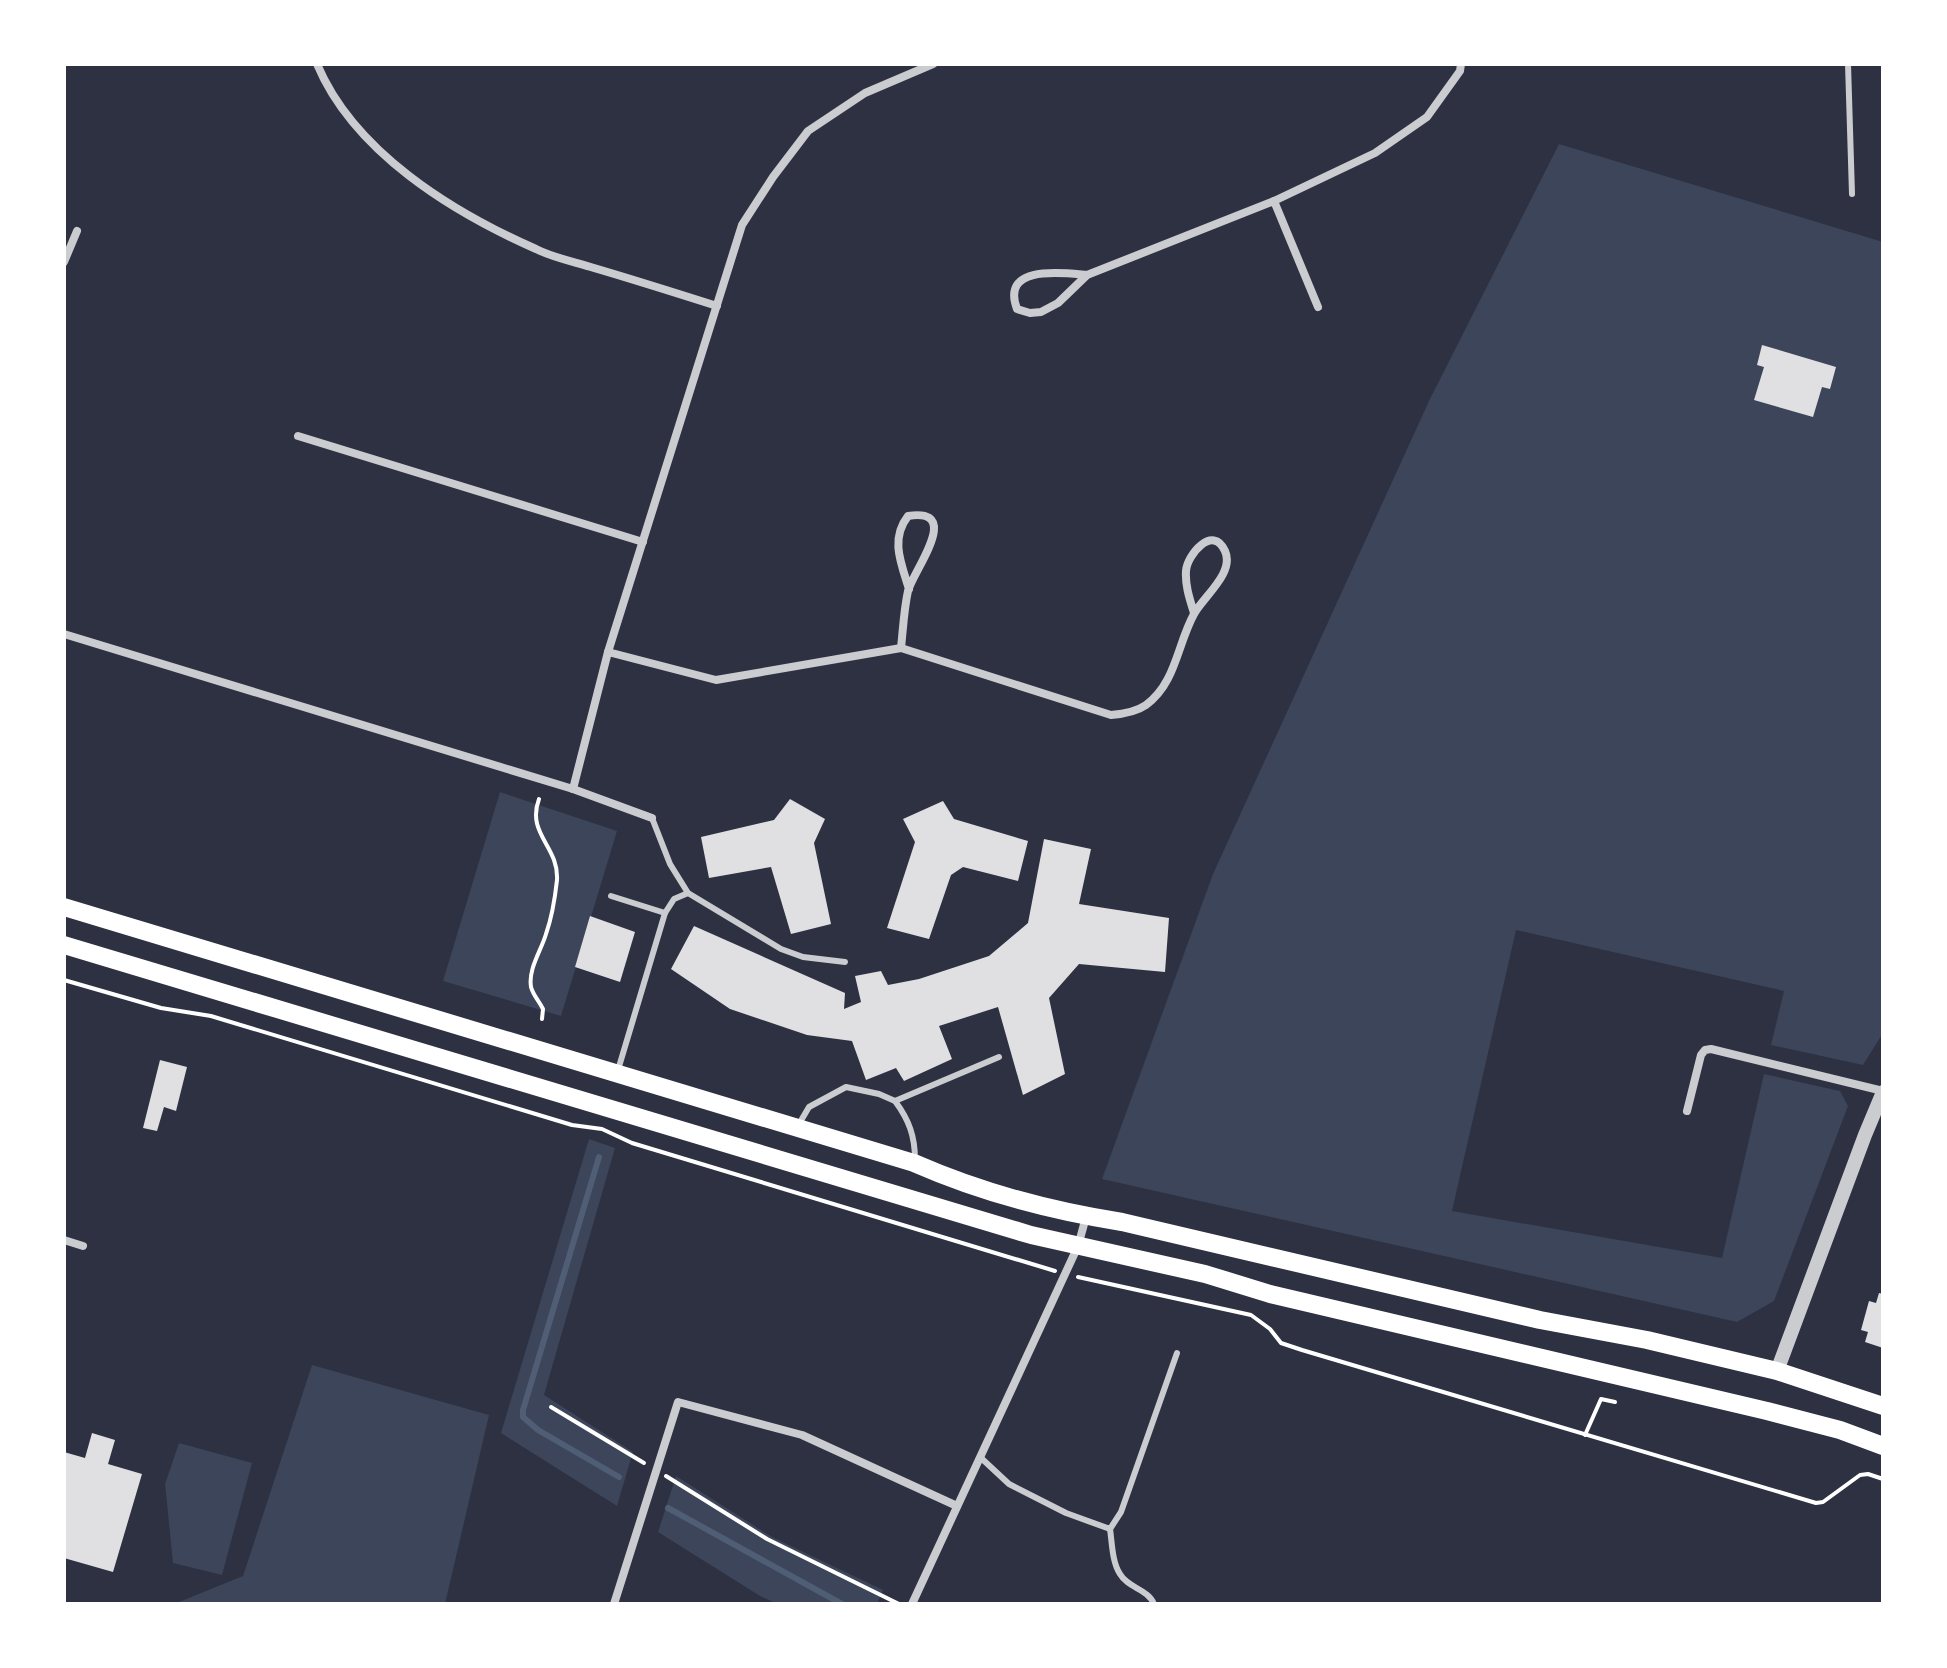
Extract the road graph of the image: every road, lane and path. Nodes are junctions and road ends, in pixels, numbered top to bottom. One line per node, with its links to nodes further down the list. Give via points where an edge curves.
1 (317, 64): 10 (street, via 360,131 407,177 537,250)
2 (933, 64): 10 (street, via 865,93 808,131 742,225)
3 (1461, 64): 6 (street, via 1427,117 1375,153)
4 (1848, 64): 5 (lane)
5 (1852, 194)
6 (1274, 201): 9 (street); 11 (street)
7 (77, 231): 8 (street)
8 (64, 262)
9 (1087, 275): 9 (street, via 1041,312 1017,309 1016,288 1025,277)
10 (717, 306): 13 (street)
11 (1318, 307)
12 (298, 436): 13 (street)
13 (643, 542): 18 (street)
14 (909, 589): 14 (street, via 899,527 917,514 935,525 934,537); 17 (street)
15 (1194, 613): 15 (street, via 1186,568 1197,547 1215,541 1223,547 1226,565); 17 (street, via 1168,680 1145,705 1111,715)
16 (64, 634): 19 (street)
17 (901, 648): 18 (street, via 716,680)
18 (608, 652): 19 (street)
19 (573, 789): 21 (street)
20 (539, 799): 29 (path, via 534,820 557,876 531,983)
21 (652, 818): 22 (lane)
22 (688, 893): 25 (lane, via 674,899); 27 (lane, via 781,949)
23 (611, 896): 25 (lane)
24 (64, 907): 31 (main road)
25 (665, 913): 31 (lane)
26 (64, 945): 40 (main road)
27 (845, 962)
28 (64, 980): 41 (path, via 161,1008 211,1016 558,1121 602,1129 632,1143)
29 (542, 1019)
30 (999, 1057): 33 (lane)
31 (617, 1074): 35 (main road)
32 (1883, 1092): 34 (street, via 1711,1049 1701,1055); 43 (street)
33 (895, 1101): 35 (lane, via 846,1087 809,1107); 36 (lane, via 915,1140)
34 (1687, 1111)
35 (796, 1128): 36 (main road)
36 (914, 1163): 37 (main road, via 948,1178)
37 (1086, 1217): 40 (street); 43 (main road)
38 (64, 1240): 39 (street)
39 (83, 1246)
40 (1078, 1246): 41 (street); 48 (main road, via 1767,1411)
41 (1065, 1275): 47 (path, via 1251,1315 1281,1343); 49 (street)
42 (1177, 1353): 54 (lane, via 1121,1512)
43 (1777, 1371): 45 (main road)
44 (1615, 1402): 47 (path, via 1601,1399)
45 (1883, 1406)
46 (551, 1407): 50 (path)
47 (1585, 1435): 52 (path, via 1816,1503 1860,1475)
48 (1883, 1446)
49 (980, 1457): 53 (street); 54 (lane, via 1009,1484)
50 (644, 1463)
51 (664, 1475): 56 (path, via 767,1539)
52 (1883, 1479)
53 (957, 1506): 55 (street, via 802,1435 678,1402); 57 (street)
54 (1110, 1529): 58 (lane, via 1120,1574 1151,1596)
55 (614, 1604)
56 (899, 1604)
57 (912, 1604)
58 (1154, 1604)

